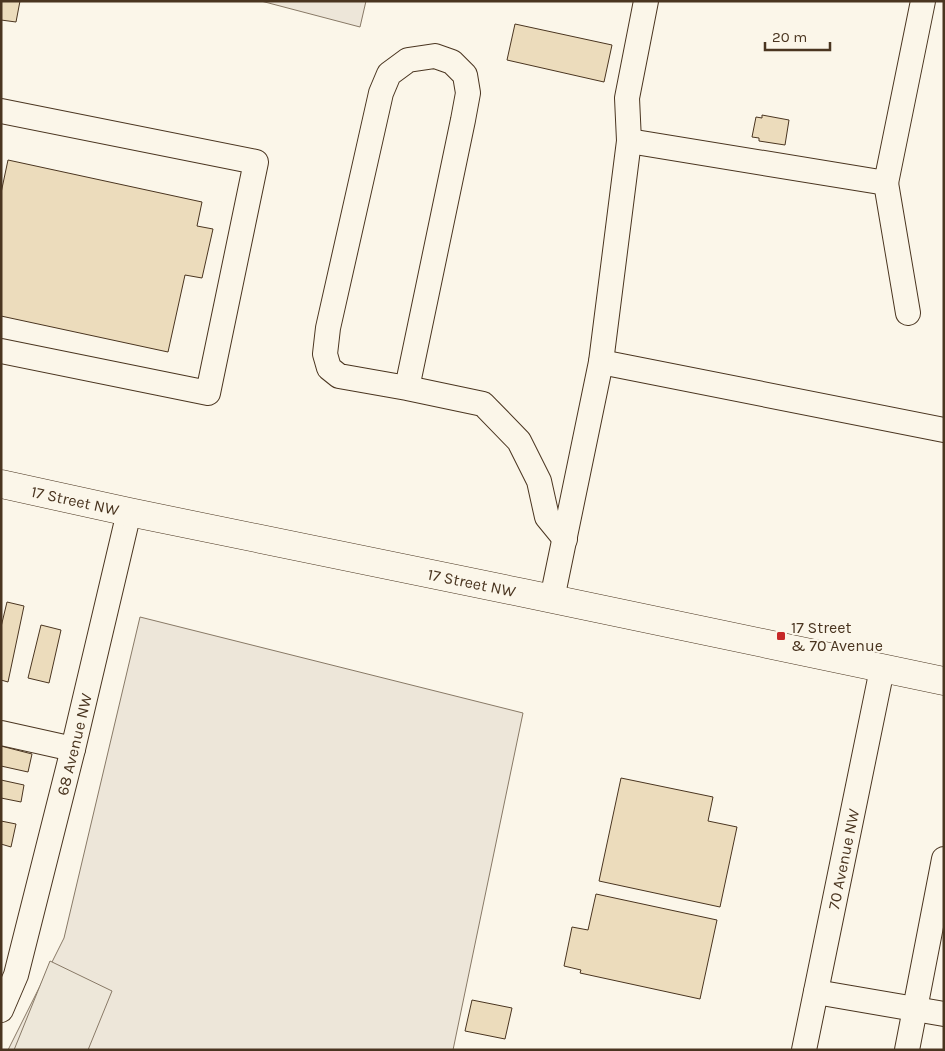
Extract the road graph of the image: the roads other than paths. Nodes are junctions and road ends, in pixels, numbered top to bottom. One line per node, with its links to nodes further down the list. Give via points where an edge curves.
1 (646, 1): 4 (street, via 627,98)
2 (923, 1): 5 (street)
3 (1, 111): 7 (street, via 256,162 208,393)
4 (629, 141): 5 (street); 8 (street)
5 (886, 183): 6 (street)
6 (908, 313)
7 (1, 351)
8 (601, 362): 10 (street); 13 (street)
9 (407, 388): 9 (street, via 339,376 330,368 325,354 380,93 389,74 408,60 435,56 452,62 464,75 468,93); 13 (street, via 484,404 519,441 539,481 547,517)
10 (944, 430)
11 (1, 484): 12 (main road, 17 Street NW)
12 (129, 512): 14 (main road, 17 Street NW); 18 (street, 68 Avenue NW)
13 (565, 539): 14 (street)
14 (552, 599): 15 (main road, 17 Street NW)
15 (882, 669): 16 (main road, 17 Street NW); 20 (street, 70 Avenue NW)
16 (944, 681)
17 (1, 733): 18 (street)
18 (73, 749): 22 (street, 68 Avenue NW, via 16,975)
19 (944, 859): 21 (street)
20 (816, 992): 21 (street); 24 (street, 70 Avenue NW)
21 (914, 1009): 23 (street); 25 (street)
22 (1, 1010)
23 (944, 1014)
24 (804, 1050)
25 (906, 1050)

